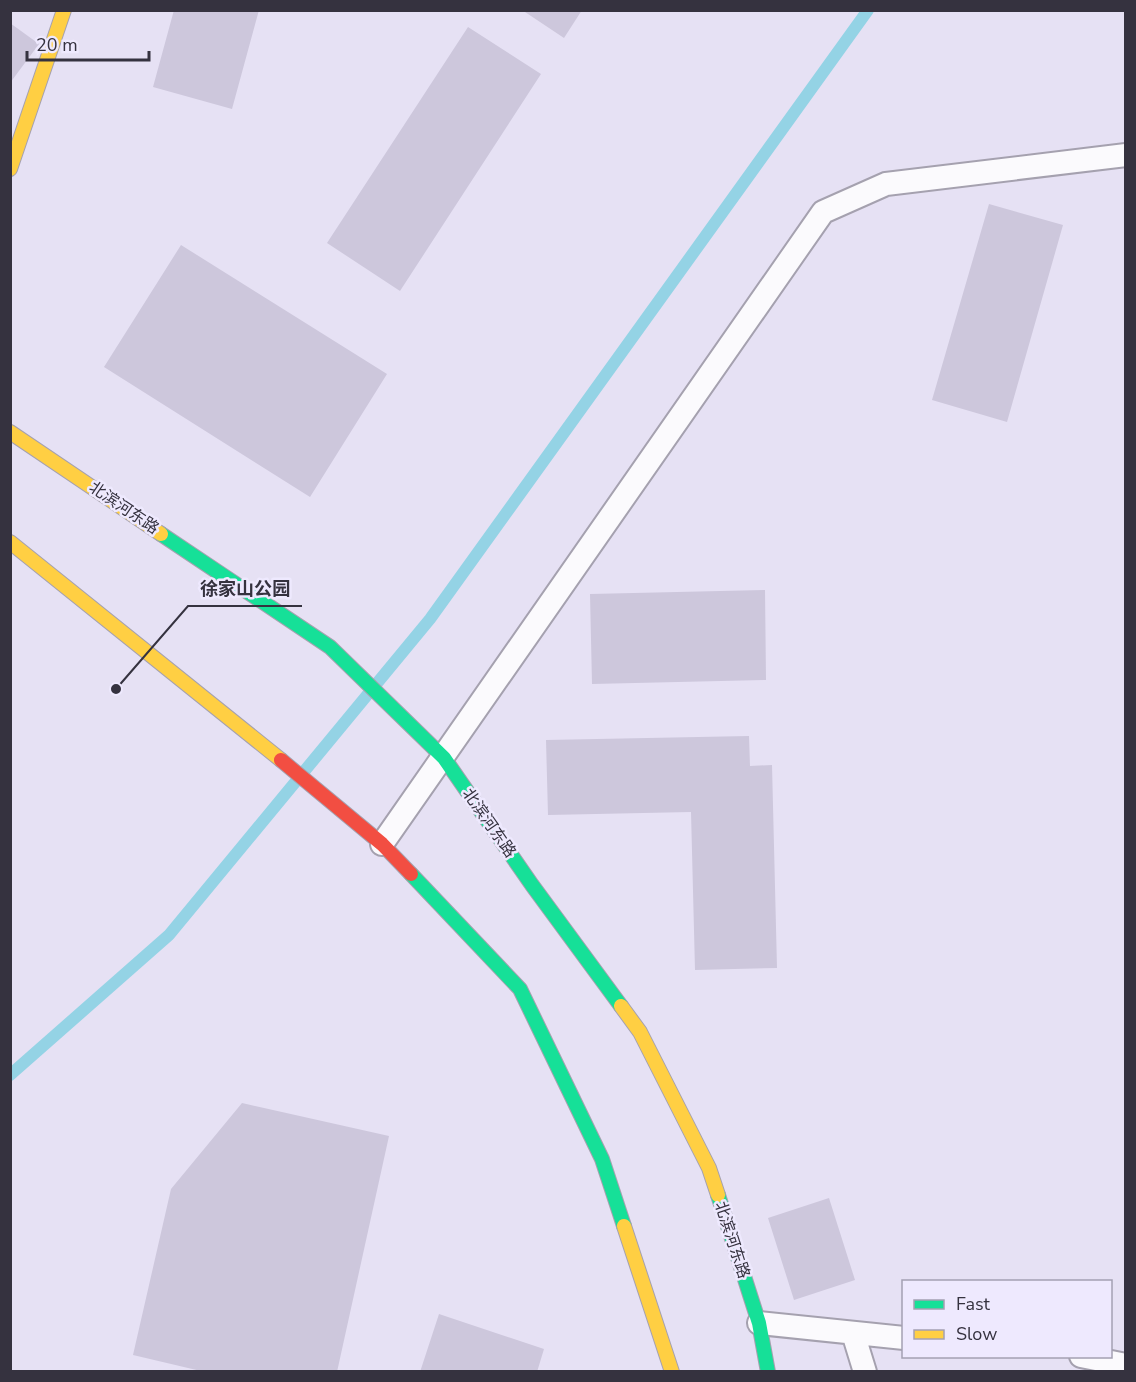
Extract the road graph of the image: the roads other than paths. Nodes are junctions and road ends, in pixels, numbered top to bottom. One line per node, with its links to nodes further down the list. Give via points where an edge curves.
1 (64, 10): 3 (main road)
2 (1125, 155): 6 (lane, via 886,184 824,212)
3 (10, 169)
4 (10, 432): 6 (main road, 北滨河东路, via 330,647)
5 (10, 542): 7 (main road, via 252,734)
6 (444, 758): 7 (lane); 8 (main road, 北滨河东路, via 531,885 640,1032 709,1168)
7 (382, 844): 13 (main road, via 520,988 602,1159)
8 (759, 1323): 9 (lane); 14 (main road, 北滨河东路)
9 (853, 1333): 10 (lane); 15 (lane)
10 (902, 1338)
11 (1091, 1358): 12 (lane)
12 (1125, 1365)
13 (672, 1371)
14 (768, 1371)
15 (865, 1371)

